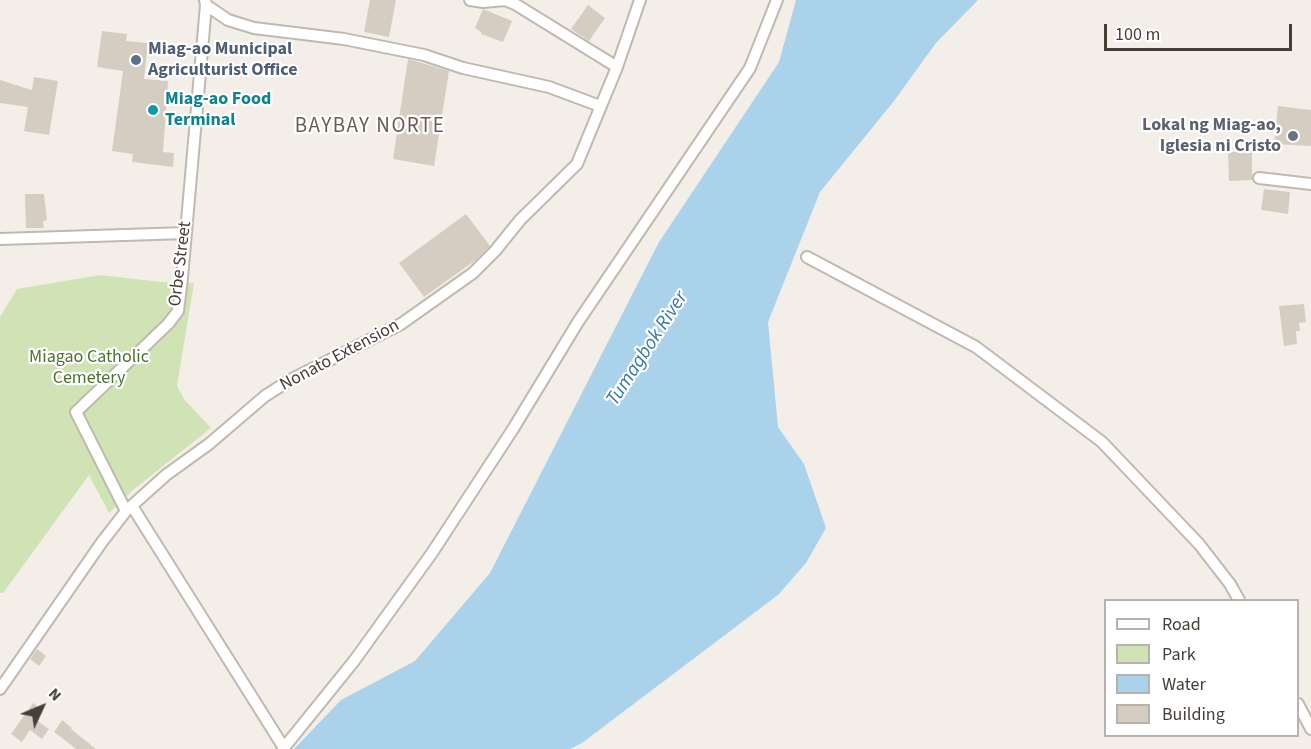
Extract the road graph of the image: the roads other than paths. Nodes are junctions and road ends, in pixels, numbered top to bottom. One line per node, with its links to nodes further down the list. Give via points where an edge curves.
1 (470, 0): 5 (street, via 505,0 515,4)
2 (640, 0): 5 (street, Nonato Extension)
3 (777, 0): 17 (street, via 750,68 578,322 432,553 354,661)
4 (206, 2): 6 (street, via 228,20 254,28 344,39 424,55 549,87); 9 (street, Orbe Street)
5 (617, 67): 6 (street, Nonato Extension)
6 (600, 106): 12 (street, Nonato Extension, via 577,164 473,273 401,324 307,370 266,396 166,474)
7 (1259, 177): 8 (street)
8 (1311, 184)
9 (186, 233): 10 (street); 12 (street, Orbe Street, via 178,311 76,412)
10 (0, 239)
11 (807, 257): 13 (street, via 976,347 1102,442 1199,544)
12 (129, 509): 14 (street, Nonato Extension); 17 (street)
13 (1238, 599)
14 (0, 689)
15 (1299, 706): 16 (street)
16 (1310, 725)
17 (284, 748)

